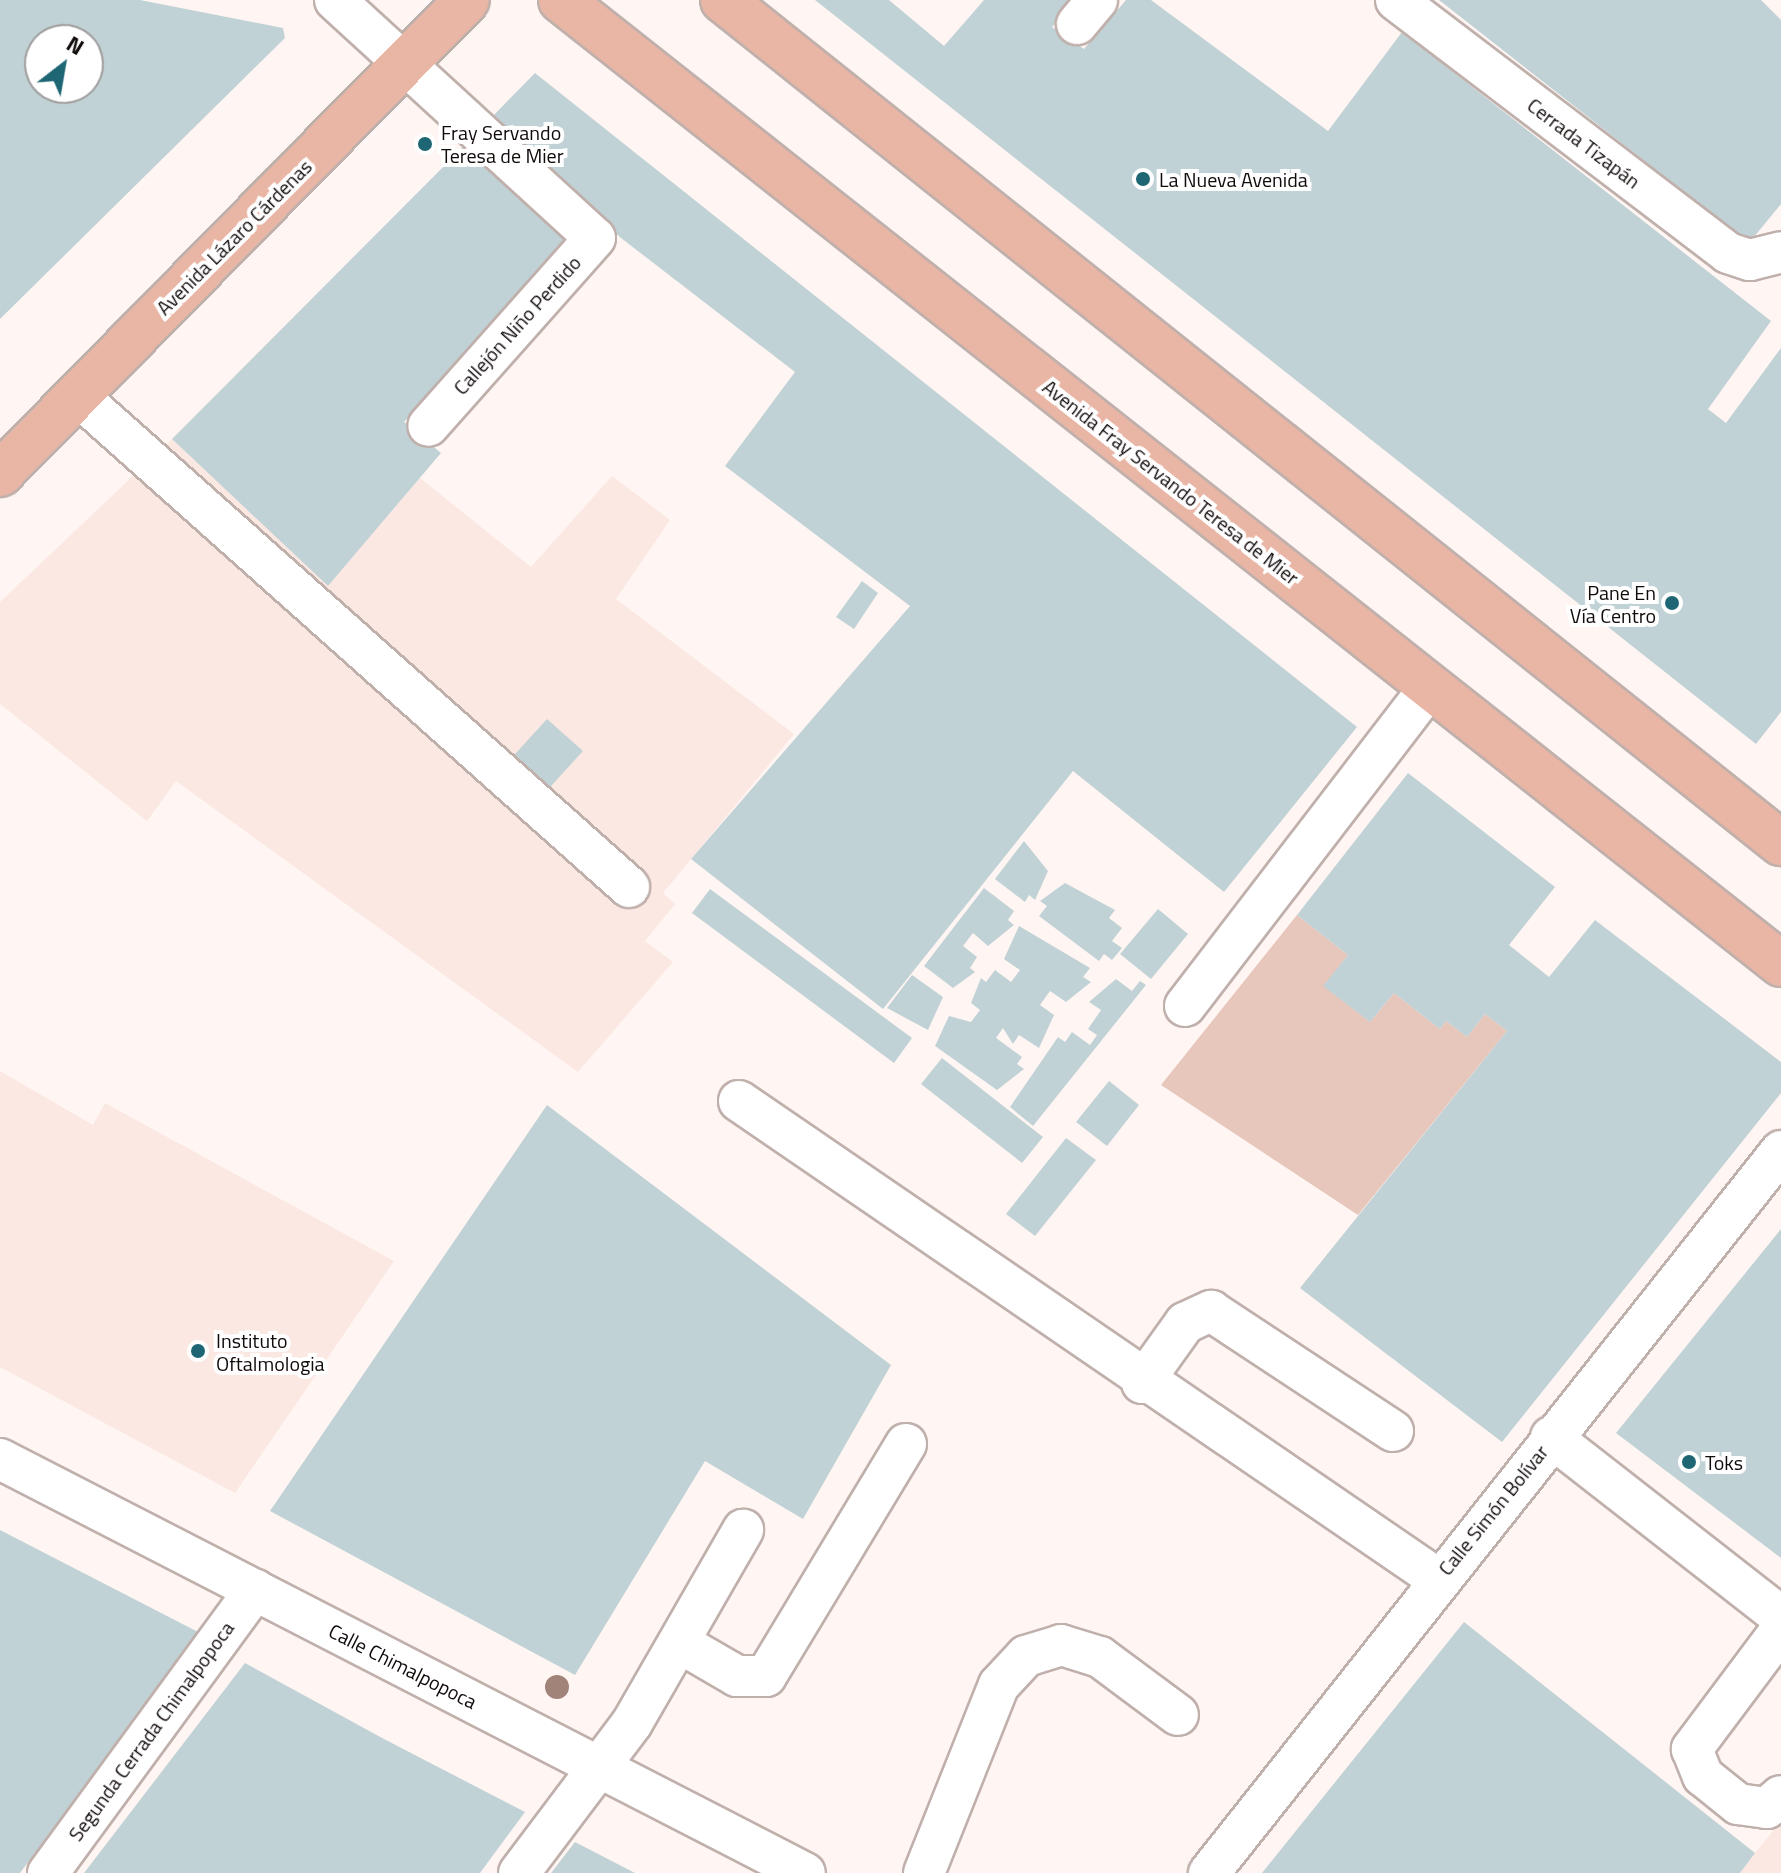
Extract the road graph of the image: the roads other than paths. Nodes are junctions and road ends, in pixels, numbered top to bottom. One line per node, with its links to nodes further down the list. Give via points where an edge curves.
1 (335, 0): 6 (street)
2 (467, 0): 6 (main road, Avenida Lázaro Cárdenas)
3 (561, 0): 11 (main road, Avenida Fray Servando Teresa de Mier)
4 (723, 0): 12 (main road)
5 (1396, 0): 7 (street, Cerrada Tizapán, via 1728,253 1750,260)
6 (406, 63): 8 (main road, Avenida Lázaro Cárdenas); 9 (street, Callejón Niño Perdido, via 595,238)
7 (1781, 252)
8 (78, 396): 10 (main road, Avenida Lázaro Cárdenas); 13 (street)
9 (428, 426)
10 (0, 474)
11 (1430, 687): 14 (main road, Avenida Fray Servando Teresa de Mier); 15 (street)
12 (1781, 843)
13 (629, 887)
14 (1781, 964)
15 (1185, 1006)
16 (739, 1101): 18 (street)
17 (1781, 1151): 20 (street, Calle Simón Bolívar)
18 (1142, 1383): 19 (street, via 1185,1323 1211,1311); 24 (street)
19 (1393, 1431)
20 (1551, 1437): 24 (street, Calle Simón Bolívar); 26 (street)
21 (906, 1444): 28 (street, via 766,1676 737,1676)
22 (0, 1459): 25 (street, Calle Chimalpopoca)
23 (743, 1530): 28 (street)
24 (1438, 1579): 36 (street, Calle Simón Bolívar)
25 (255, 1590): 30 (street, Calle Chimalpopoca); 32 (street, Segunda Cerrada Chimalpopoca)
26 (1781, 1617)
27 (1781, 1630): 31 (street, via 1692,1749 1703,1776 1738,1804 1767,1808)
28 (680, 1643): 30 (street)
29 (1178, 1715): 35 (street, via 1100,1657 1061,1645 1026,1656 999,1685)
30 (597, 1766): 33 (street); 34 (street, Calle Chimalpopoca)
31 (1781, 1796)
32 (48, 1873)
33 (519, 1873)
34 (805, 1873)
35 (924, 1873)
36 (1209, 1873)

